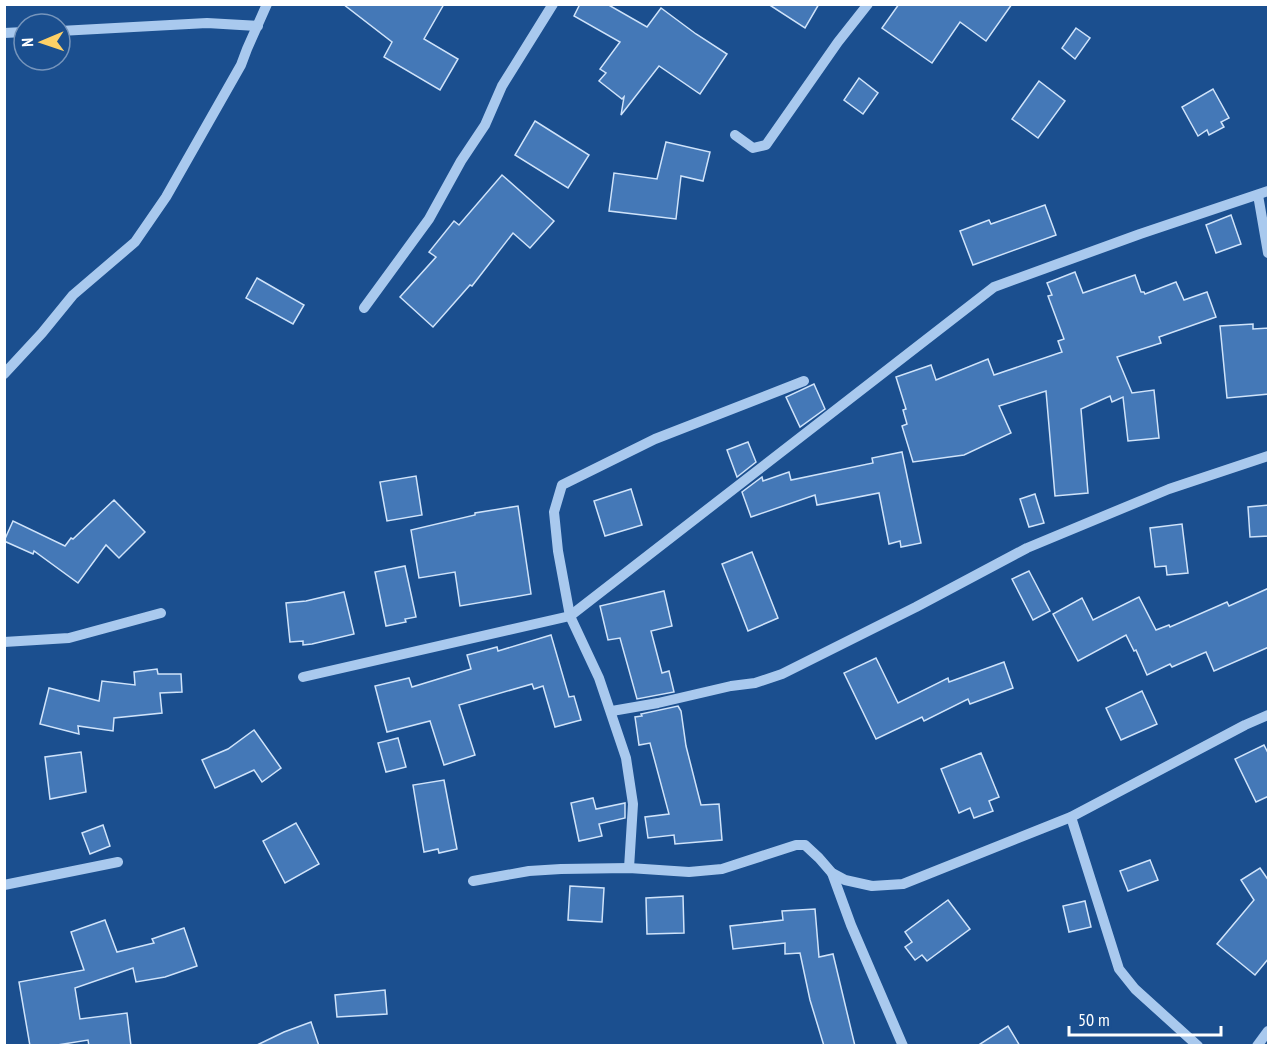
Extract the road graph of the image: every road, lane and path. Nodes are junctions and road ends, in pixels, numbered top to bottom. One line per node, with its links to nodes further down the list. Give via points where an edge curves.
1 (267, 4): 4 (street)
2 (553, 4): 9 (street, via 502,86 485,125 429,219)
3 (868, 4): 6 (street, via 766,145 753,148)
4 (258, 26): 5 (street, via 207,23); 10 (street, via 242,65 166,197 135,242 73,294)
5 (72, 30)
6 (735, 135)
7 (1263, 193): 8 (street); 14 (street, via 994,286)
8 (1269, 253)
9 (364, 308)
10 (4, 374)
11 (804, 381): 14 (street, via 655,439 562,485 554,512)
12 (1269, 456): 17 (street, via 1169,489 1027,548 782,674 755,683)
13 (161, 613): 15 (street, via 69,638)
14 (570, 616): 16 (street); 17 (street)
15 (4, 642)
16 (303, 677)
17 (612, 711): 21 (street, via 626,758 633,804)
18 (1269, 715): 19 (street)
19 (1071, 817): 22 (street, via 903,884 872,886); 27 (street, via 1119,969 1135,989)
20 (118, 862): 24 (street)
21 (629, 868): 22 (street, via 689,872 722,869 805,845); 23 (street, via 529,871)
22 (832, 873): 26 (street)
23 (473, 881)
24 (4, 885)
25 (1269, 1031): 28 (street)
26 (903, 1046)
27 (1198, 1046)
28 (1257, 1046)

